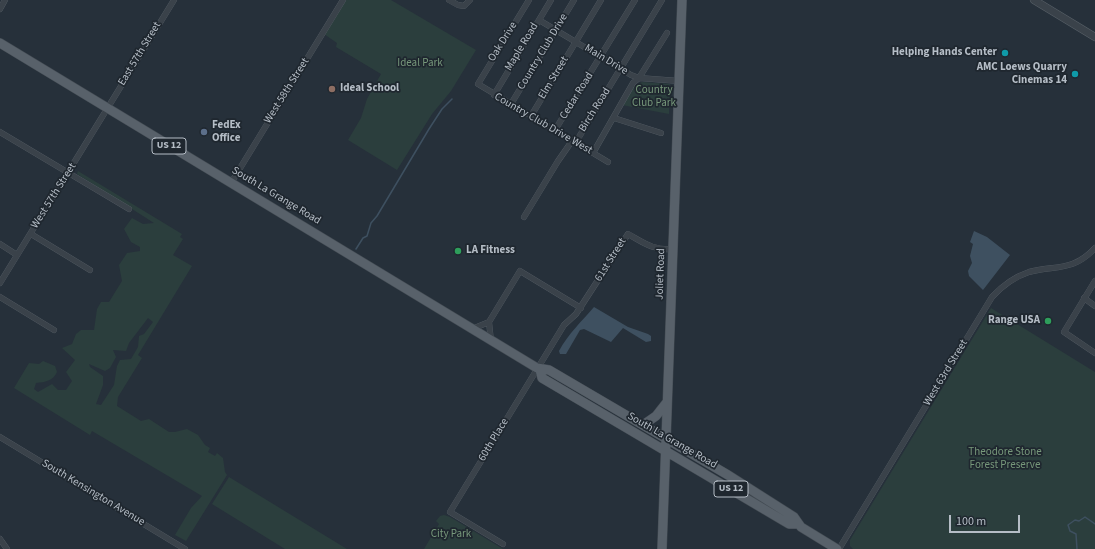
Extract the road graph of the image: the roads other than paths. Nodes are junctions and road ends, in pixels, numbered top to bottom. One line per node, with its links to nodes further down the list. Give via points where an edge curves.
1 (5, 0): 14 (street)
2 (174, 0): 28 (street, East 57th Street)
3 (343, 0): 38 (street, West 58th Street)
4 (450, 0): 5 (street, via 464,6)
5 (470, 0)
6 (529, 0): 25 (street, Oak Drive)
7 (551, 0): 15 (street, Maple Road)
8 (574, 0): 16 (street, Country Club Drive)
9 (601, 0): 19 (street, Elm Street)
10 (635, 0): 21 (street, Cedar Road)
11 (662, 0): 22 (street, Birch Road)
12 (682, 0): 24 (main road, Joliet Road)
13 (1034, 0): 18 (street)
14 (0, 9)
15 (539, 20): 16 (street, Main Drive); 26 (street, Maple Road)
16 (556, 29): 19 (street, Main Drive); 27 (street, Country Club Drive)
17 (667, 32): 23 (street)
18 (1095, 37)
19 (576, 42): 21 (street, Main Drive); 29 (street, Elm Street)
20 (0, 43): 28 (main road, South La Grange Road / US 12)
21 (601, 57): 22 (street, Main Drive); 31 (street, Cedar Road)
22 (620, 69): 23 (street, Main Drive); 34 (street, Birch Road, via 578,137)
23 (640, 78): 24 (street, Main Drive); 30 (street, via 633,83)
24 (679, 81): 44 (main road, Joliet Road)
25 (478, 84): 26 (street, Country Club Drive West)
26 (494, 95): 27 (street, Country Club Drive West)
27 (511, 104): 29 (street, Country Club Drive West)
28 (107, 109): 37 (street, West 57th Street); 38 (main road, South La Grange Road / US 12)
29 (531, 116): 31 (street, Country Club Drive West)
30 (614, 118): 33 (street); 35 (street)
31 (556, 130): 34 (street, Country Club Drive West)
32 (0, 132): 37 (street)
33 (662, 133)
34 (572, 141): 35 (street, Country Club Drive West); 40 (street, Birch Road)
35 (593, 153): 36 (street, Country Club Drive West)
36 (608, 162)
37 (68, 173): 39 (street); 41 (street, West 57th Street)
38 (231, 183): 55 (main road, South La Grange Road / US 12)
39 (128, 209)
40 (524, 217)
41 (31, 234): 45 (street, West 57th Street); 46 (street)
42 (0, 244): 45 (street)
43 (1095, 248): 72 (street, West 63rd Street, via 1072,264 1019,276 992,297)
44 (674, 249): 53 (street, 61st Street, via 652,248 628,234); 60 (main road, Joliet Road)
45 (17, 255): 48 (street, West 57th Street)
46 (90, 270)
47 (1095, 281): 49 (street)
48 (0, 283)
49 (1093, 290): 51 (street)
50 (0, 297): 56 (street)
51 (1084, 298): 52 (street); 58 (street, via 1064,332)
52 (1095, 306)
53 (581, 308): 54 (street, via 520,271); 59 (street, 61st Street, via 564,325)
54 (489, 322): 55 (street); 57 (street)
55 (472, 329): 57 (main road, South La Grange Road / US 12)
56 (54, 330)
57 (491, 341): 59 (main road, South La Grange Road / US 12)
58 (1095, 354)
59 (538, 369): 61 (main road, South La Grange Road / US 12, via 549,370); 64 (main road, South La Grange Road / US 12, via 542,378); 67 (street, 60th Place, via 450,512)
60 (667, 402): 61 (main road, via 656,416); 63 (main road, Joliet Road)
61 (643, 425): 63 (main road, South La Grange Road / US 12)
62 (0, 437): 68 (street, South Kensington Avenue)
63 (666, 440): 64 (main road, Joliet Road); 65 (main road, South La Grange Road / US 12, via 776,505 794,517)
64 (666, 451): 65 (main road, South La Grange Road / US 12, via 789,524); 71 (main road, Joliet Road)
65 (798, 524): 72 (main road, South La Grange Road / US 12)
66 (0, 539): 69 (street)
67 (503, 544)
68 (176, 547): 70 (street, South Kensington Avenue)
69 (7, 549)
70 (186, 549)
71 (662, 549)
72 (838, 549)

